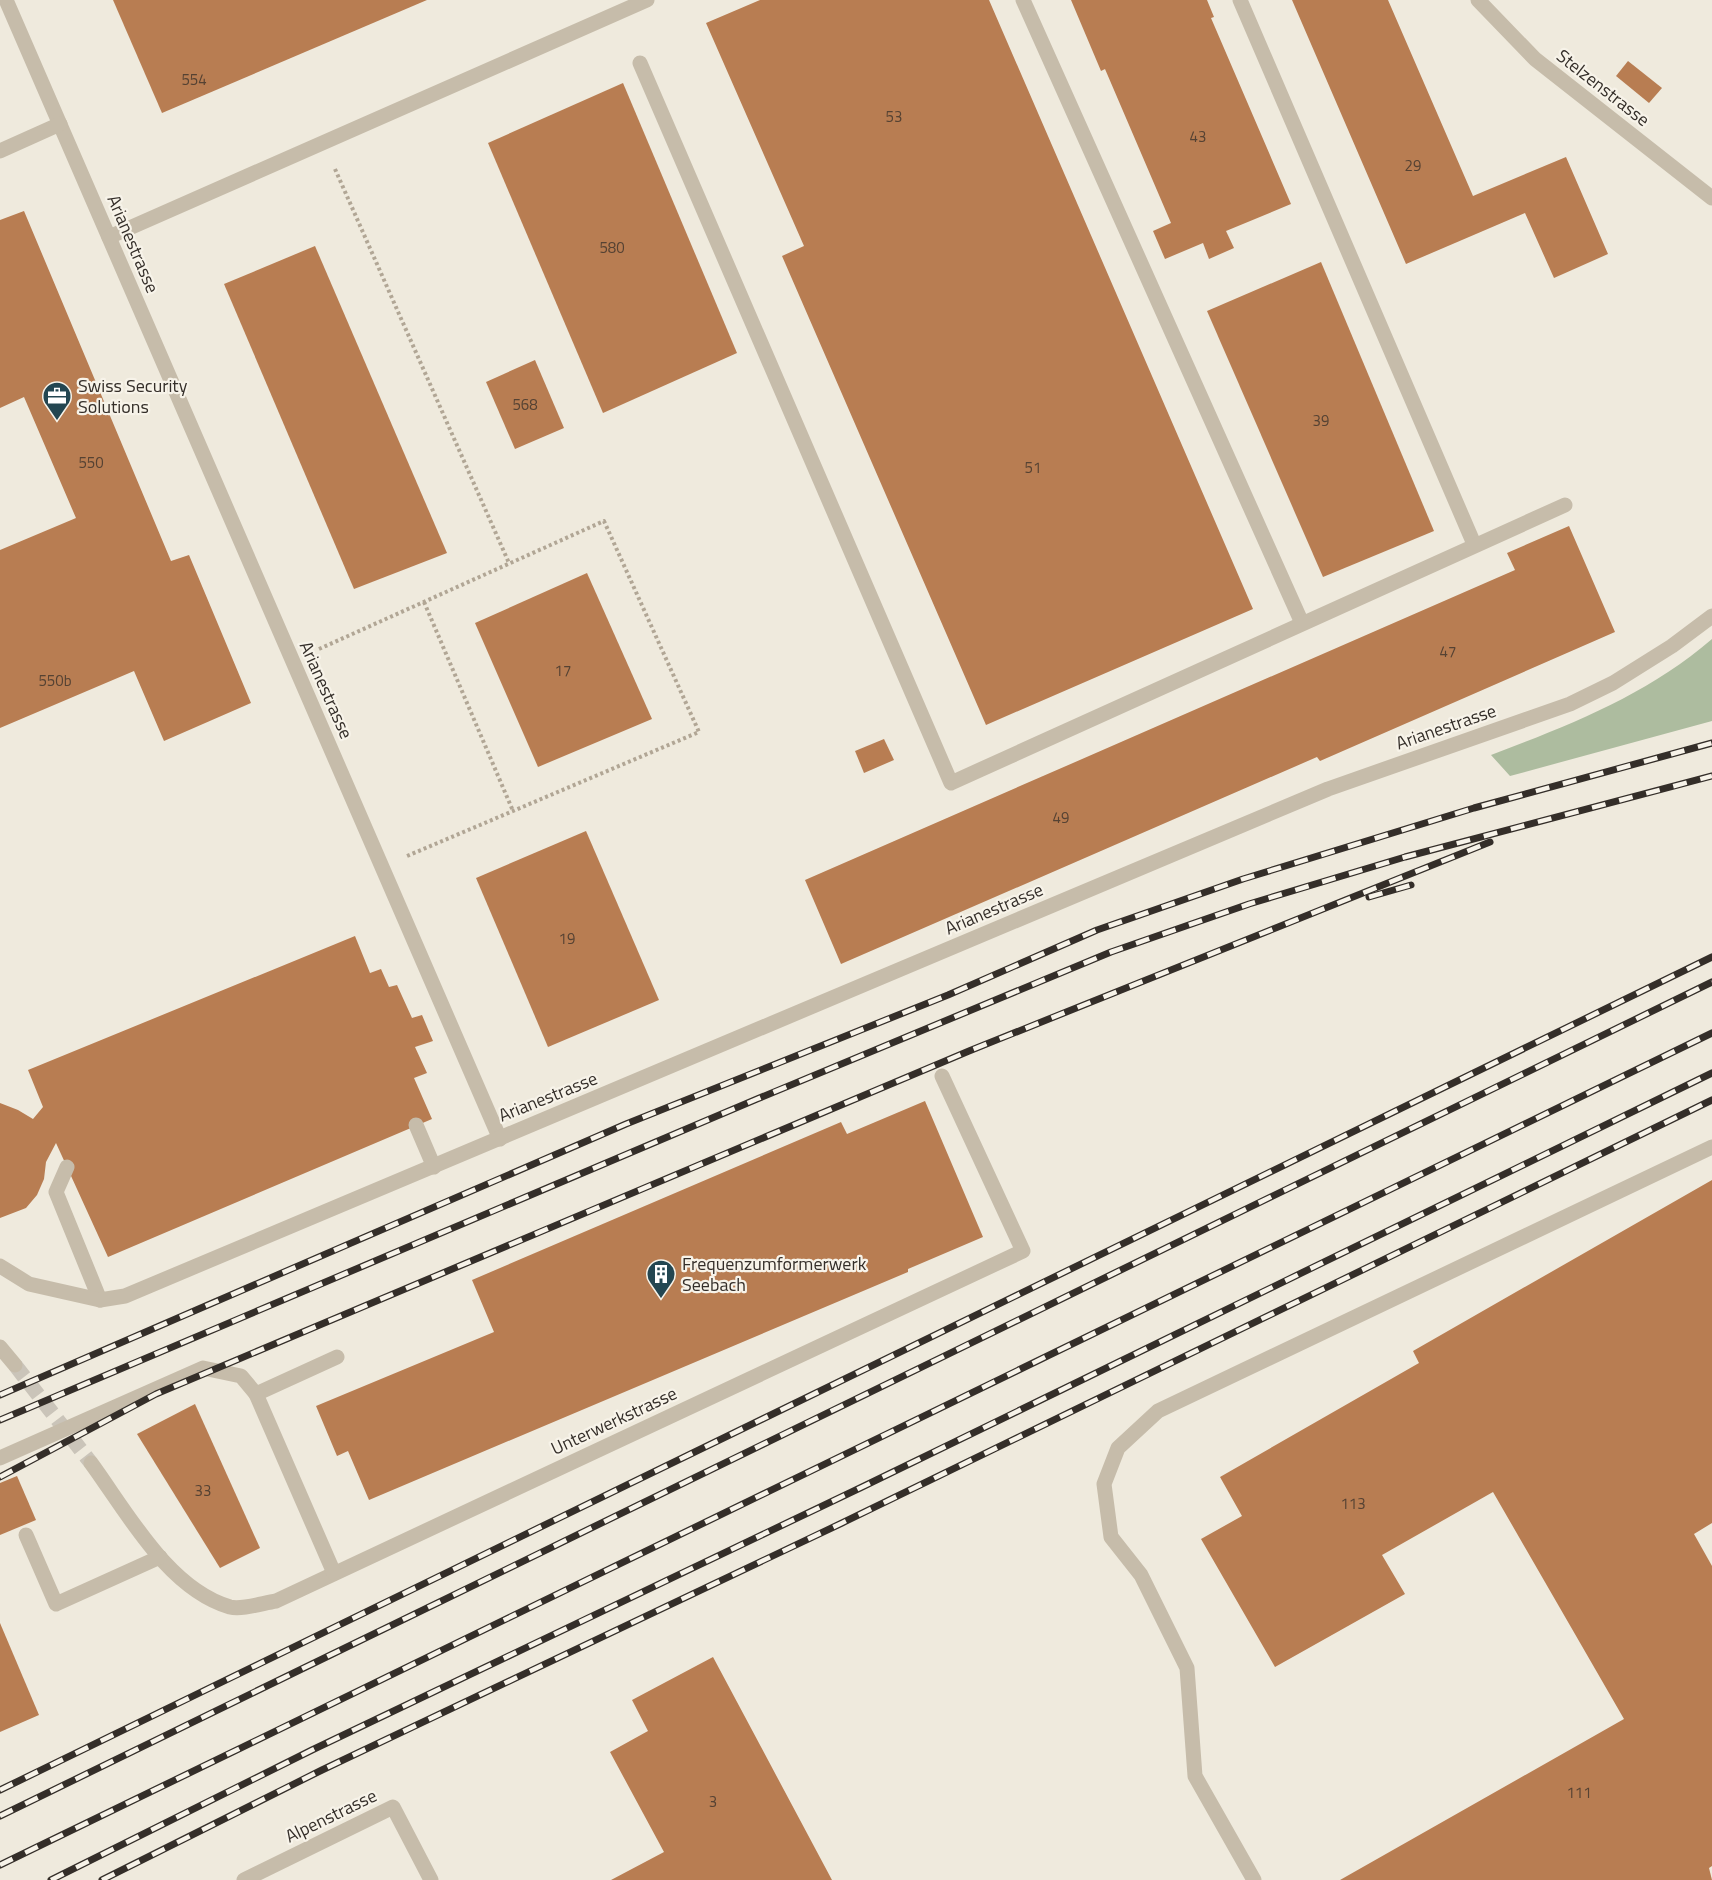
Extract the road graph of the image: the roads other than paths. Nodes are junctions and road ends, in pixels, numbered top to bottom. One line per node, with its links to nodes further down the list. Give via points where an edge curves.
1 (6, 0): 7 (street, Arianestrasse)
2 (647, 0): 10 (street)
3 (1023, 0): 14 (street)
4 (1240, 0): 12 (street)
5 (1478, 0): 9 (street, Stelzenstrasse, via 1535,59)
6 (640, 63): 14 (street, via 951,783)
7 (60, 124): 8 (street); 10 (street, Arianestrasse)
8 (0, 151)
9 (1712, 198)
10 (109, 237): 17 (street, Arianestrasse)
11 (1565, 505): 12 (street)
12 (1474, 544): 14 (street)
13 (1712, 616): 17 (street, Arianestrasse, via 1613,683 1570,704 1328,789)
14 (1302, 623)
15 (942, 1076): 31 (street, Unterwerkstrasse, via 1023,1251)
16 (416, 1125): 20 (street)
17 (500, 1139): 20 (street)
18 (1712, 1147): 34 (street, via 1158,1411 1118,1448 1104,1484 1111,1538 1141,1575 1187,1668 1194,1776)
19 (67, 1167): 22 (street, via 56,1192)
20 (434, 1167): 22 (street, via 125,1296)
21 (0, 1266): 22 (street, via 29,1284)
22 (100, 1300)
23 (0, 1347): 25 (street)
24 (337, 1357): 26 (street)
25 (15, 1365)
26 (256, 1394): 27 (street, via 241,1376 203,1368); 31 (street)
27 (0, 1458)
28 (91, 1463): 30 (street, Unterwerkstrasse)
29 (26, 1535): 30 (street, via 56,1604)
30 (160, 1557): 31 (street, Unterwerkstrasse, via 191,1589 232,1608 276,1601)
31 (334, 1573)
32 (244, 1880): 33 (street, Alpenstrasse, via 393,1807)
33 (431, 1880)
34 (1254, 1880)

